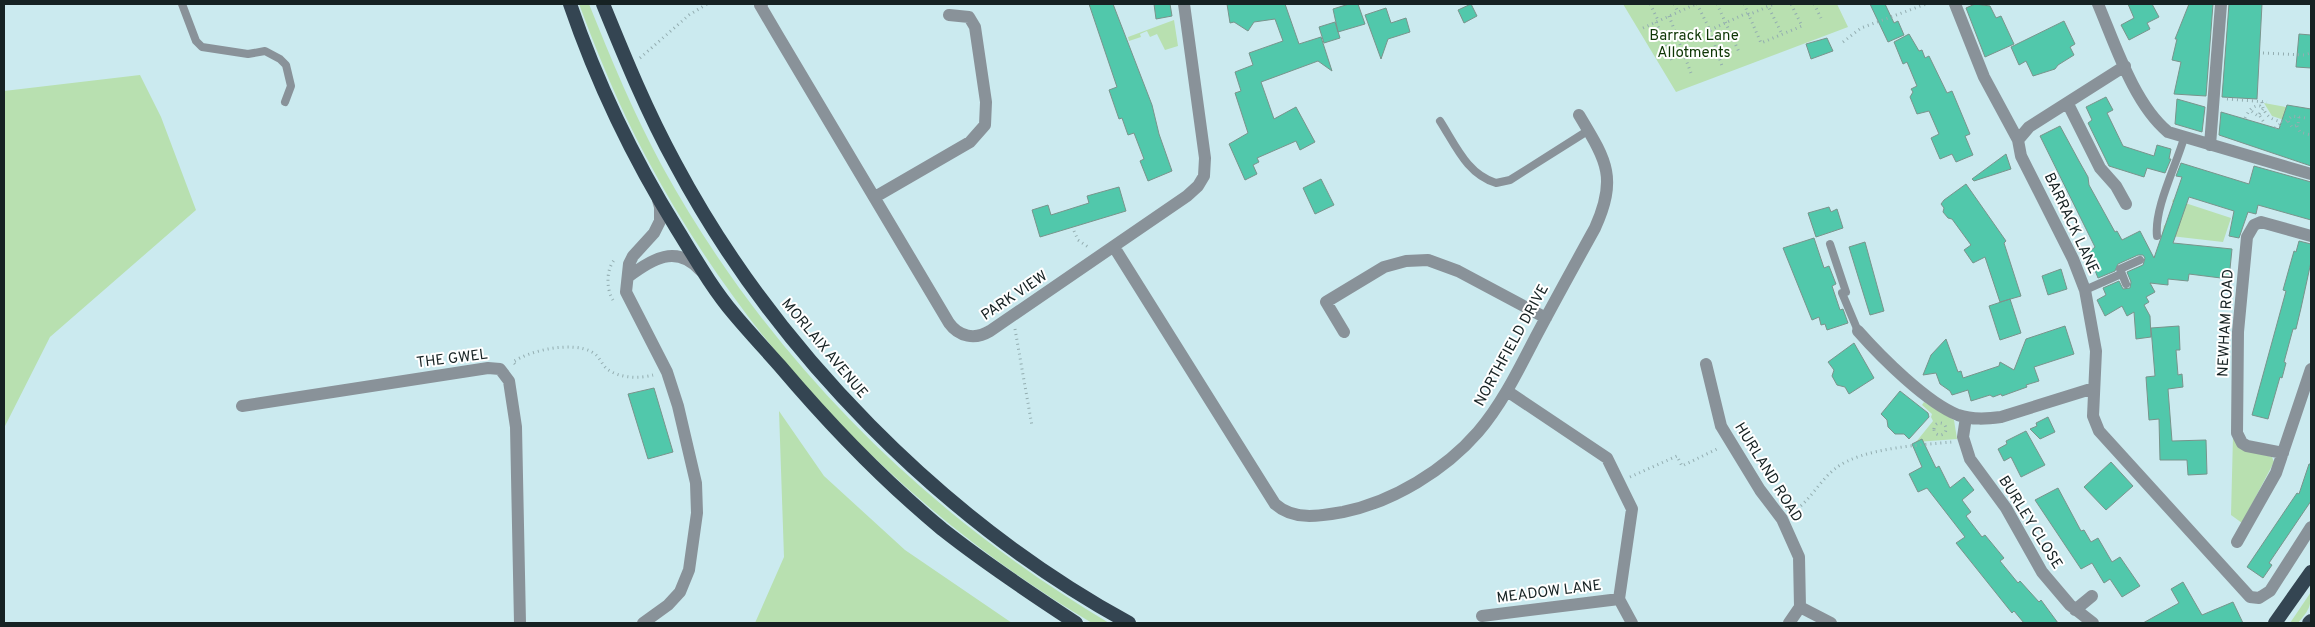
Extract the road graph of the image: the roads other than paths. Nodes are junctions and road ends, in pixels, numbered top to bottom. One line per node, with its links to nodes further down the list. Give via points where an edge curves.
1 (182, 4): 11 (lane, via 196,41 202,48 248,54 265,51 280,59 286,65 291,86)
2 (570, 4): 20 (highway, via 621,130)
3 (604, 4): 54 (highway, MORLAIX AVENUE, via 645,105 676,165 738,264 801,349 855,409 941,490 1013,548)
4 (760, 4): 21 (street, PARK VIEW)
5 (1184, 4): 26 (street, PARK VIEW, via 1205,158 1204,176 1187,196)
6 (1954, 4): 17 (street, BARRACK LANE, via 1984,77)
7 (2098, 4): 10 (street)
8 (2221, 4): 18 (street)
9 (949, 15): 21 (street, via 969,17 975,27 986,102 986,125 970,142)
10 (2125, 66): 12 (street); 16 (street, via 2138,93 2163,127)
11 (285, 102)
12 (2068, 104): 17 (street, via 2029,127); 22 (street, via 2100,168)
13 (1579, 114): 15 (street, NORTHFIELD DRIVE)
14 (1440, 121): 15 (lane, via 1469,167 1496,183 1510,180)
15 (1588, 130): 33 (street, NORTHFIELD DRIVE, via 1599,146 1607,170 1606,201 1595,228)
16 (2184, 138): 18 (street); 23 (lane, via 2159,210)
17 (2018, 140): 32 (street, BARRACK LANE, via 2021,156 2073,259)
18 (2210, 145): 19 (street)
19 (2311, 174)
20 (656, 196): 29 (highway); 30 (street, via 660,221 654,233 633,256)
21 (875, 197): 26 (street, PARK VIEW, via 957,332 967,336 979,337)
22 (2126, 204)
23 (2157, 236)
24 (2311, 236): 42 (street, NEWHAM ROAD, via 2261,222 2251,228 2246,237 2238,332 2238,433 2247,446)
25 (1830, 244): 34 (lane, via 1846,292 1842,293)
26 (1114, 247): 39 (street, NORTHFIELD DRIVE, via 1264,491 1287,513 1303,516 1349,511 1407,487 1462,448 1483,426)
27 (2140, 260): 28 (lane, via 2120,270)
28 (2121, 274): 31 (lane); 32 (lane)
29 (705, 275): 30 (street, via 692,261 669,256 650,262); 53 (highway, via 734,314 867,462 942,528)
30 (628, 276): 52 (street, via 626,292 665,370 678,406 696,483 697,513 688,570 680,592 668,606)
31 (2126, 284)
32 (2085, 290): 38 (street, BARRACK LANE, via 2095,337)
33 (1546, 318): 35 (street, via 1448,266 1418,260 1384,267 1326,302); 39 (street, NORTHFIELD DRIVE)
34 (1858, 331): 41 (street, via 1929,398 1943,408)
35 (1344, 332)
36 (1706, 364): 48 (street, HURLAND ROAD, via 1720,426 1782,519 1799,557)
37 (2311, 369): 42 (street)
38 (2094, 388): 41 (street, via 2001,417); 43 (street, BARRACK LANE, via 2093,416 2099,431 2246,594 2259,598 2270,592)
39 (1507, 391): 47 (street, via 1607,458 1632,509)
40 (242, 406): 51 (street, THE GWEL, via 488,368 500,370 510,381 516,427)
41 (1966, 417): 49 (street, BURLEY CLOSE, via 1964,440 1970,459 2006,508 2036,564)
42 (2283, 453): 44 (street, via 2271,483)
43 (2311, 527)
44 (2237, 542)
45 (2311, 572): 59 (highway)
46 (2092, 596): 49 (street)
47 (1619, 599): 50 (street, MEADOW LANE); 55 (street)
48 (1800, 607): 56 (street); 57 (street)
49 (2075, 610): 58 (street, BURLEY CLOSE)
50 (1482, 616)
51 (520, 623)
52 (643, 623)
53 (1076, 623)
54 (1129, 623)
55 (1632, 623)
56 (1790, 623)
57 (1831, 623)
58 (2093, 623)
59 (2274, 623)

